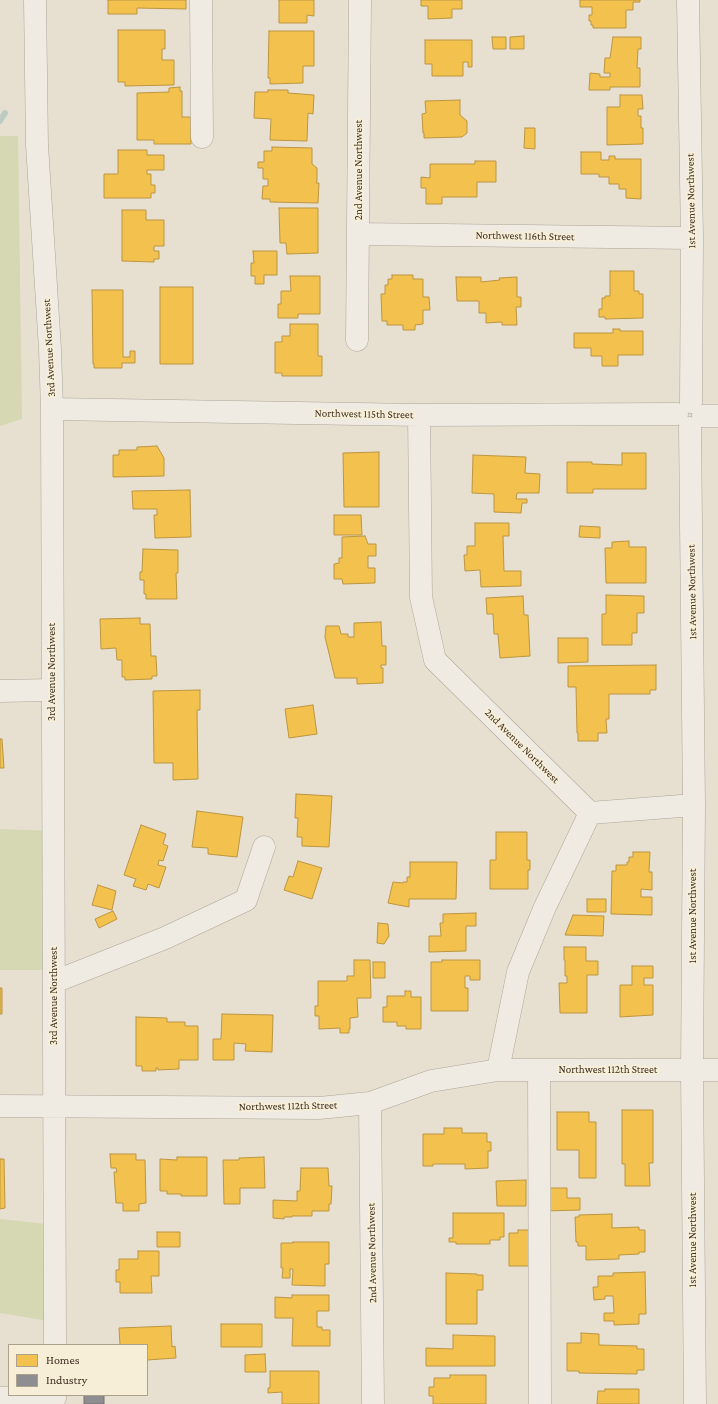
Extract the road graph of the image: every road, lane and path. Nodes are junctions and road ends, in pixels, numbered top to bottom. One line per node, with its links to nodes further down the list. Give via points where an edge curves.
1 (35, 0): 9 (street, 3rd Avenue Northwest, via 36,145)
2 (202, 0): 5 (street)
3 (360, 0): 6 (street, 2nd Avenue Northwest)
4 (688, 0): 7 (street, 1st Avenue Northwest)
5 (202, 137)
6 (358, 234): 7 (street, Northwest 116th Street); 8 (street, 2nd Avenue Northwest)
7 (692, 238): 11 (street, 1st Avenue Northwest)
8 (357, 340)
9 (52, 409): 10 (street, Northwest 115th Street); 12 (street, 3rd Avenue Northwest)
10 (419, 415): 11 (street, Northwest 115th Street); 15 (street, 2nd Avenue Northwest, via 420,597 436,660)
11 (696, 415): 14 (street, 1st Avenue Northwest)
12 (52, 690): 13 (street); 17 (street, 3rd Avenue Northwest)
13 (0, 692)
14 (694, 805): 15 (street); 20 (street, 1st Avenue Northwest)
15 (590, 813): 18 (street, via 545,907 518,972)
16 (264, 847): 17 (street, via 246,900 165,938)
17 (54, 982): 24 (street, 3rd Avenue Northwest)
18 (498, 1070): 19 (street, Northwest 112th Street); 22 (street, Northwest 112th Street, via 431,1081)
19 (539, 1070): 20 (street, Northwest 112th Street); 29 (street)
20 (692, 1070): 21 (street, Northwest 112th Street); 30 (street, 1st Avenue Northwest)
21 (718, 1070)
22 (370, 1102): 24 (street, Northwest 112th Street, via 319,1108); 28 (street, 2nd Avenue Northwest)
23 (0, 1106): 24 (street, Northwest 112th Street)
24 (54, 1106): 25 (street, 3rd Avenue Northwest)
25 (55, 1344)
26 (0, 1398): 27 (street)
27 (55, 1399)
28 (373, 1404)
29 (540, 1404)
30 (695, 1404)

